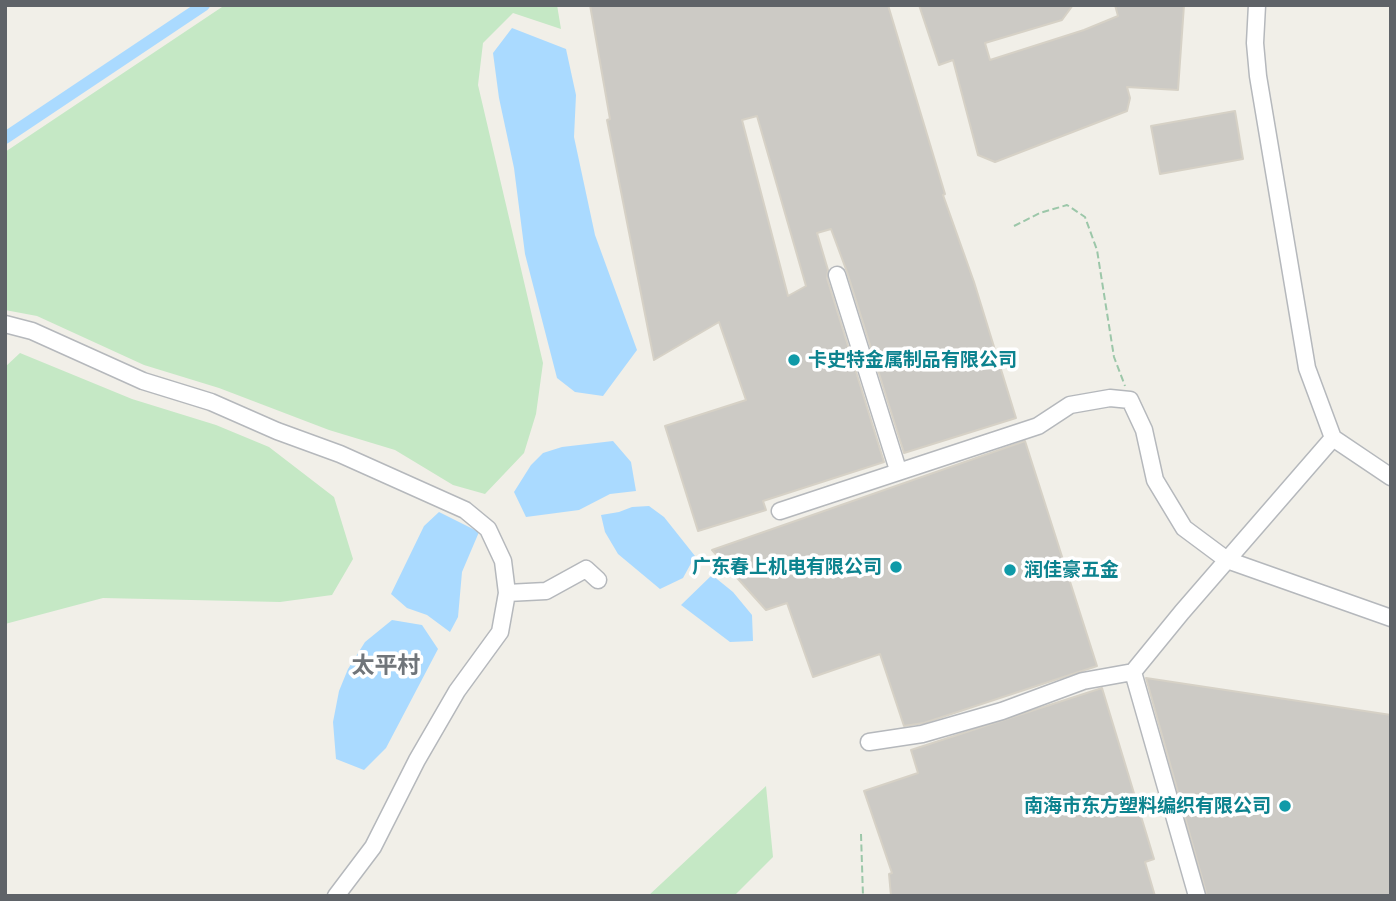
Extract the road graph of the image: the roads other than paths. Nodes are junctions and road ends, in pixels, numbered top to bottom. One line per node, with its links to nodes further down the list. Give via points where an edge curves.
1 (1257, 5): 4 (street, via 1258,76 1307,368)
2 (837, 275): 5 (street)
3 (5, 324): 10 (street, via 340,454 465,510 488,529 503,561)
4 (1333, 438): 6 (street); 8 (street)
5 (898, 470): 7 (street); 8 (street, via 1038,426 1070,405 1110,398 1130,401 1160,489 1184,528)
6 (1391, 477)
7 (780, 511)
8 (1227, 560): 11 (street); 12 (street)
9 (598, 580): 10 (street, via 586,569 546,591)
10 (507, 593): 14 (street, via 500,632 457,691 373,847)
11 (1391, 618)
12 (1133, 672): 13 (street, via 1083,681 922,734); 15 (street)
13 (869, 742)
14 (336, 896)
15 (1196, 896)

